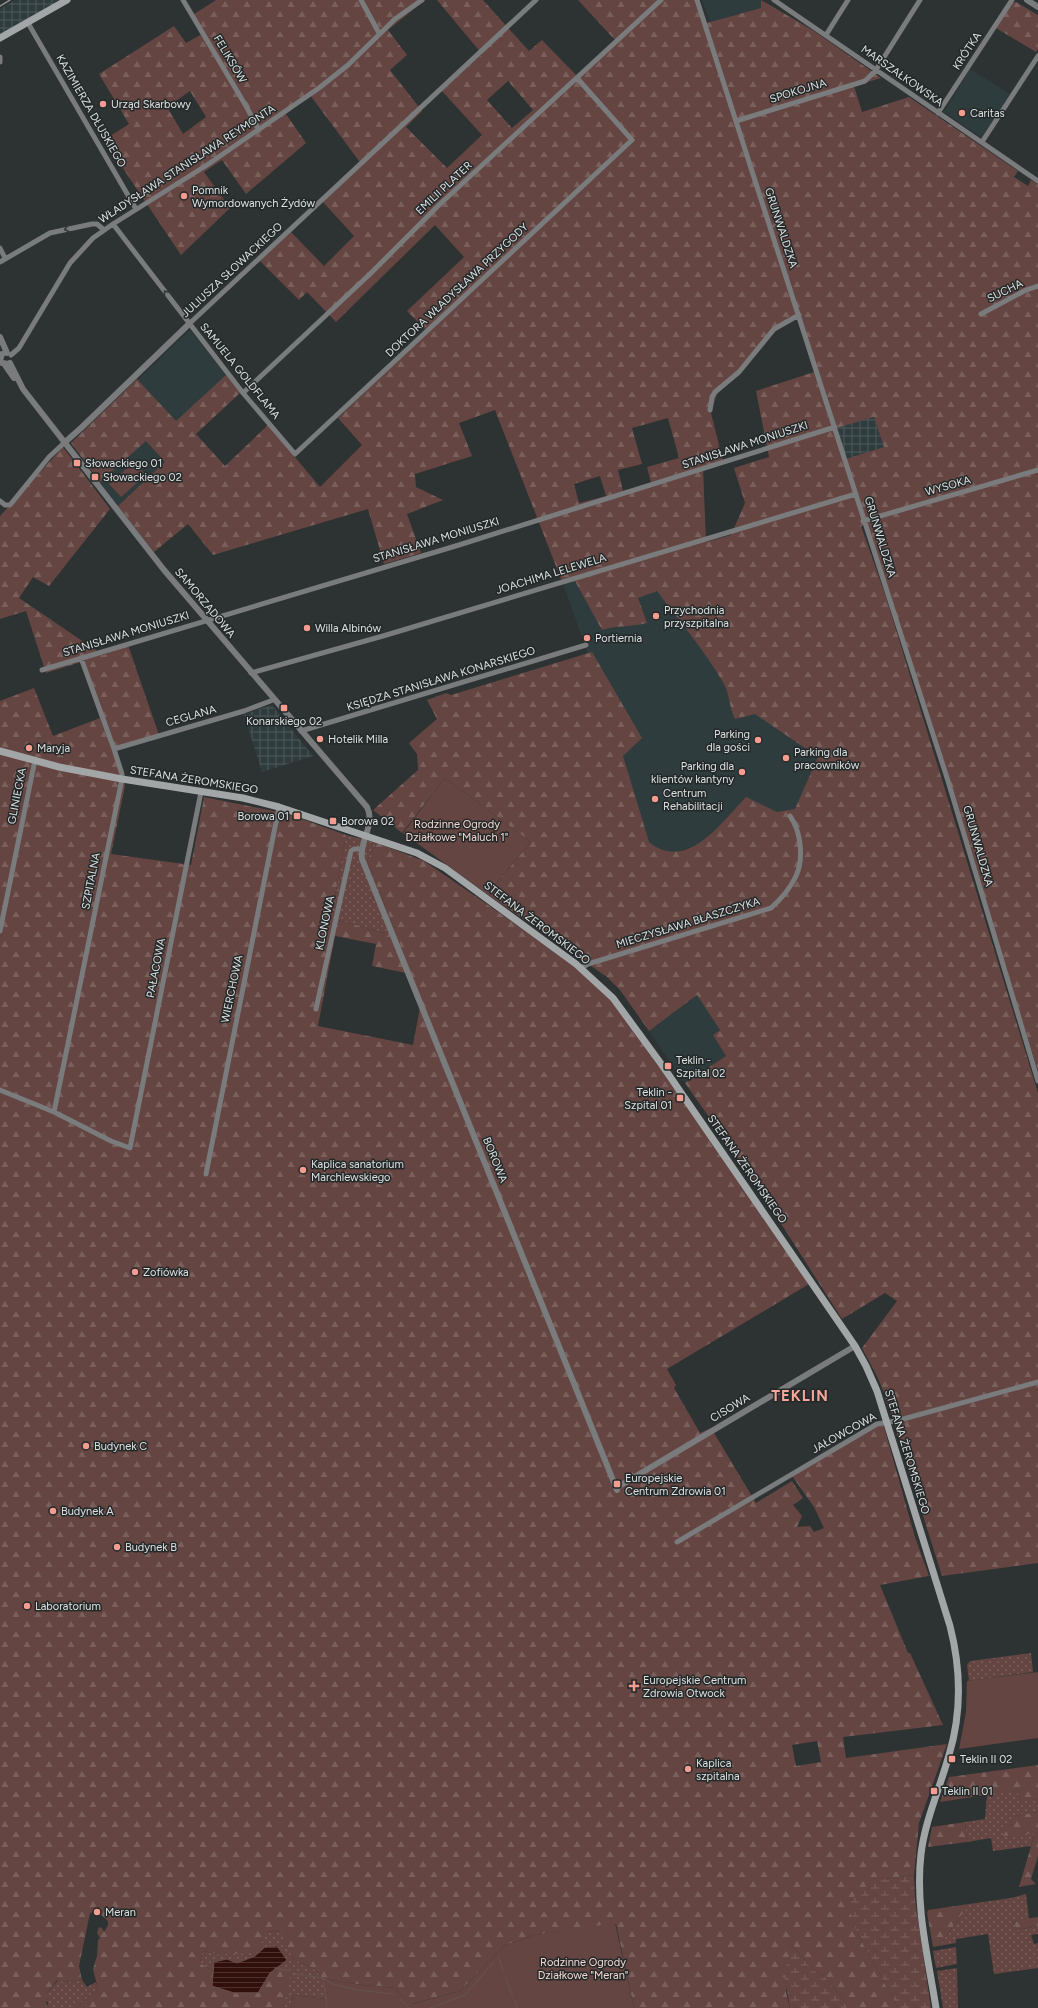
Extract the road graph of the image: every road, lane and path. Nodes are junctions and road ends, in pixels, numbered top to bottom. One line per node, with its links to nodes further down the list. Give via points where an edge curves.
1 (67, 0): 15 (main road)
2 (183, 0): 26 (street, FELIKSÓW)
3 (362, 0): 16 (street)
4 (422, 0): 16 (street, WŁADYSŁAWA STANISŁAWA REYMONTA)
5 (536, 0): 38 (street, JULIUSZA SŁOWACKIEGO)
6 (661, 0): 23 (street, EMILII PLATER)
7 (697, 0): 25 (street, GRUNWALDZKA)
8 (774, 0): 13 (street, MARSZAŁKOWSKA)
9 (848, 0): 17 (street)
10 (920, 0): 22 (street)
11 (1012, 0): 24 (street, KRÓTKA)
12 (1027, 0): 14 (street)
13 (782, 2): 17 (street, MARSZAŁKOWSKA)
14 (1038, 7)
15 (28, 23): 18 (main road); 29 (street, KAZIMIERZA DŁUSKIEGO)
16 (380, 33): 26 (street, WŁADYSŁAWA STANISŁAWA REYMONTA, via 348,65)
17 (826, 35): 22 (street, MARSZAŁKOWSKA)
18 (0, 38)
19 (1038, 56): 27 (street)
20 (0, 57): 21 (street)
21 (0, 62)
22 (876, 70): 24 (street, MARSZAŁKOWSKA); 25 (street, SPOKOJNA, via 865,81)
23 (577, 78): 43 (street, EMILII PLATER, via 438,205 370,274); 47 (street, DOKTORA WŁADYSŁAWA PRZYGODY, via 632,140)
24 (938, 113): 27 (street, MARSZAŁKOWSKA)
25 (736, 121): 37 (street, GRUNWALDZKA)
26 (259, 130): 29 (street, WŁADYSŁAWA STANISŁAWA REYMONTA)
27 (982, 142): 28 (street, MARSZAŁKOWSKA)
28 (1038, 181)
29 (136, 209): 30 (street, WŁADYSŁAWA STANISŁAWA REYMONTA)
30 (113, 224): 31 (street, WŁADYSŁAWA STANISŁAWA REYMONTA); 38 (street, SAMUELA GOLDFLAMA, one-way to 30)
31 (104, 230): 33 (street, one-way to 33, via 97,224 92,224 55,231); 41 (street, WŁADYSŁAWA STANISŁAWA REYMONTA, via 81,249 70,263 19,348)
32 (0, 248): 33 (street)
33 (6, 258): 34 (street)
34 (0, 262)
35 (1038, 286): 36 (street, SUCHA)
36 (981, 314)
37 (799, 315): 44 (street, via 774,329 739,372 712,397); 45 (street, GRUNWALDZKA)
38 (189, 324): 43 (street, SAMUELA GOLDFLAMA); 46 (street, JULIUSZA SŁOWACKIEGO)
39 (0, 340): 41 (street)
40 (0, 347): 41 (street)
41 (7, 354): 42 (street); 42 (street, via 0,360)
42 (4, 364): 46 (street, SAMORZĄDOWA)
43 (243, 393): 47 (street, SAMUELA GOLDFLAMA)
44 (710, 410)
45 (834, 427): 49 (street, GRUNWALDZKA); 52 (street, STANISŁAWA MONIUSZKI, via 647,487)
46 (64, 443): 50 (street, JULIUSZA SŁOWACKIEGO, via 49,457 10,505); 52 (street, SAMORZĄDOWA)
47 (295, 454)
48 (1038, 470): 51 (street, WYSOKA)
49 (856, 494): 51 (street, GRUNWALDZKA); 56 (street, JOACHIMA LELEWELA)
50 (0, 501)
51 (863, 521): 71 (street, GRUNWALDZKA, via 946,774)
52 (206, 620): 54 (street, STANISŁAWA MONIUSZKI); 56 (street, SAMORZĄDOWA)
53 (586, 645): 58 (street, KSIĘDZA STANISŁAWA KONARSKIEGO)
54 (81, 658): 55 (street, STANISŁAWA MONIUSZKI); 59 (street, SZPITALNA)
55 (42, 670)
56 (251, 673): 57 (street, SAMORZĄDOWA)
57 (274, 700): 58 (street, SAMORZĄDOWA); 59 (street, CEGLANA)
58 (301, 732): 66 (street, SAMORZĄDOWA, via 367,807 370,823)
59 (114, 749): 62 (street, SZPITALNA)
60 (0, 751): 61 (main road, STEFANA ŻEROMSKIEGO)
61 (35, 760): 62 (main road, STEFANA ŻEROMSKIEGO); 68 (street, GLINIECKA)
62 (122, 779): 63 (main road, STEFANA ŻEROMSKIEGO); 73 (street, SZPITALNA)
63 (201, 792): 64 (main road, STEFANA ŻEROMSKIEGO, via 243,798); 73 (street, PAŁACOWA, via 130,1148 111,1142)
64 (279, 807): 66 (main road, STEFANA ŻEROMSKIEGO); 74 (street, WIERCHOWA)
65 (790, 816): 69 (street, MIECZYSŁAWA BŁASZCZYKA, via 796,824 799,838 800,858 797,876 783,897 771,908)
66 (366, 836): 67 (street); 69 (main road, STEFANA ŻEROMSKIEGO, via 417,854 445,868)
67 (361, 849): 70 (street, KLONOWA, via 351,850); 78 (street, BOROWA, via 362,859 384,915)
68 (0, 931)
69 (581, 968): 75 (main road, STEFANA ŻEROMSKIEGO, via 613,998 631,1022)
70 (316, 1009)
71 (1038, 1081)
72 (0, 1090): 73 (street)
73 (54, 1112)
74 (206, 1174)
75 (855, 1346): 77 (main road, STEFANA ŻEROMSKIEGO, via 872,1378); 78 (street, CISOWA)
76 (1038, 1382): 77 (street, JAŁOWCOWA, via 896,1421)
77 (886, 1421): 79 (street, JAŁOWCOWA); 80 (main road, STEFANA ŻEROMSKIEGO, via 948,1619 958,1661 958,1713 954,1738 926,1828 919,1875 920,1907)
78 (617, 1489)
79 (677, 1542)
80 (936, 2008)

